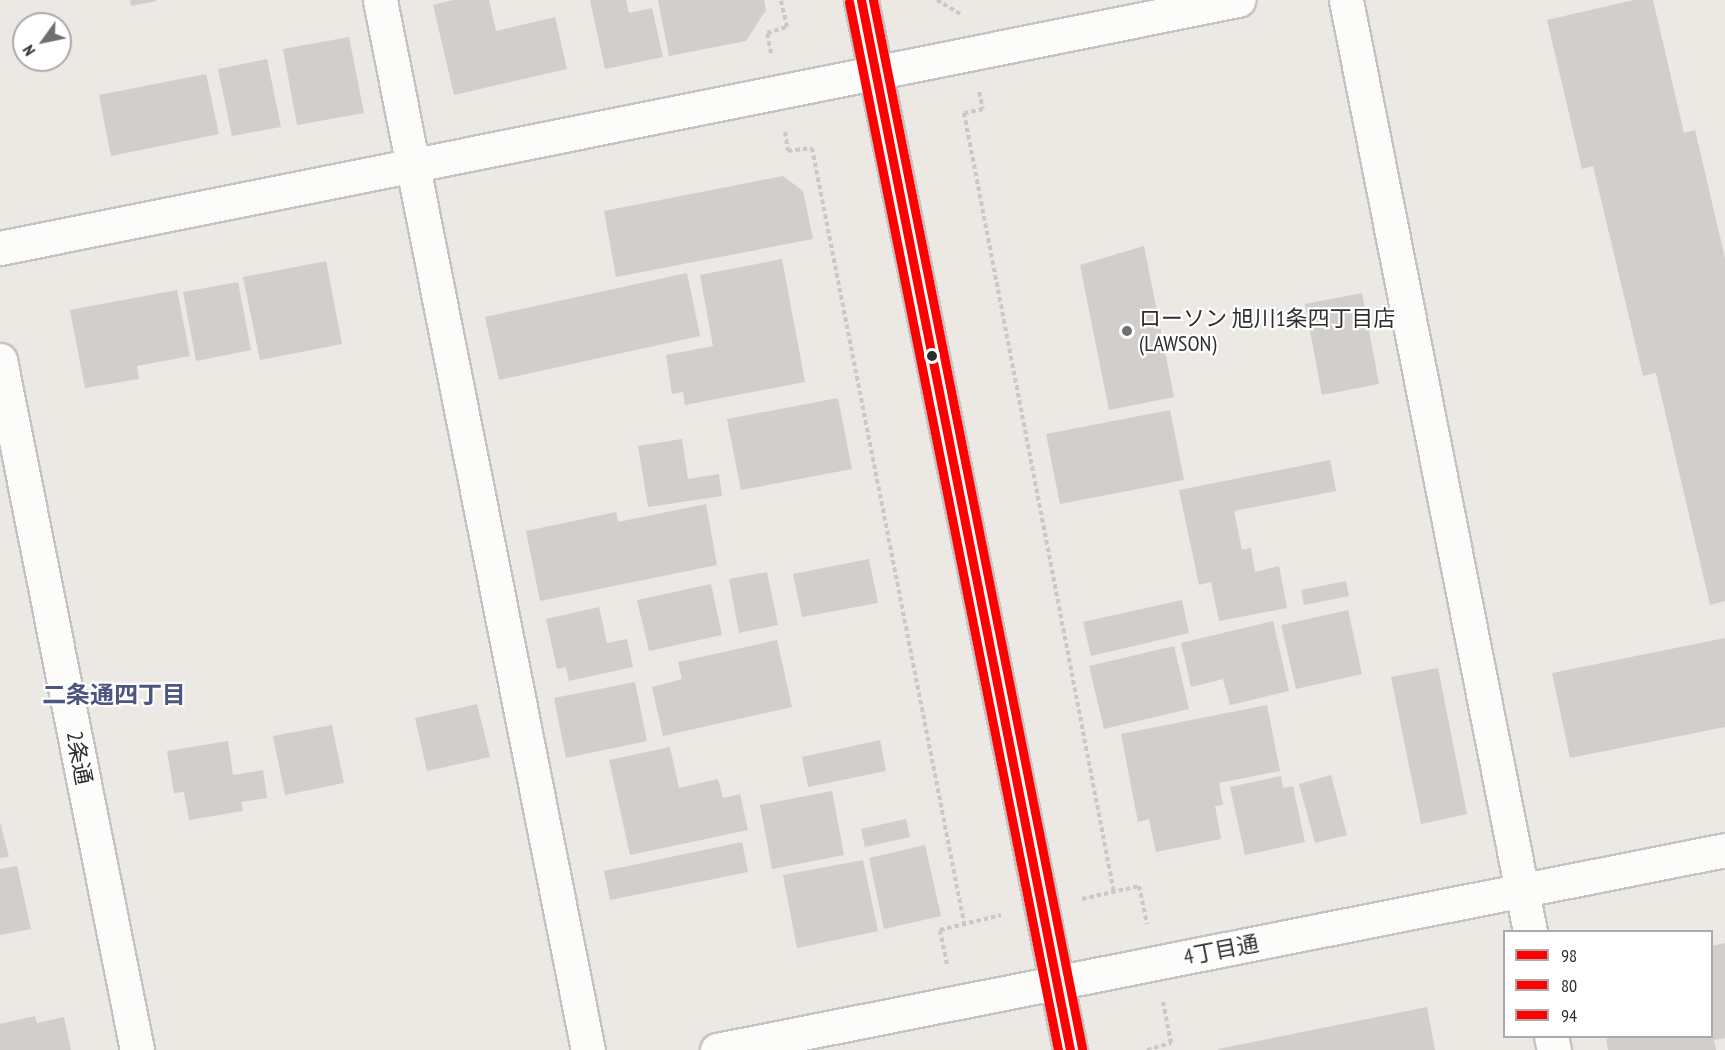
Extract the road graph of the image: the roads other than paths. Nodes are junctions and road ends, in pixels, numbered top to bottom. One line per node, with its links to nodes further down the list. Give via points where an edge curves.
1 (380, 0): 6 (street)
2 (861, 0): 5 (street)
3 (1238, 0): 5 (street)
4 (1346, 0): 10 (street)
5 (876, 72): 6 (street); 12 (street)
6 (413, 166): 7 (street); 14 (street)
7 (0, 248)
8 (0, 360): 13 (street, 2条通)
9 (1725, 850): 10 (street, 4丁目通)
10 (1522, 890): 11 (street); 12 (street, 4丁目通)
11 (1530, 930)
12 (1056, 983): 15 (street, 4丁目通); 16 (street)
13 (137, 1050)
14 (588, 1050)
15 (717, 1050)
16 (1070, 1050)

